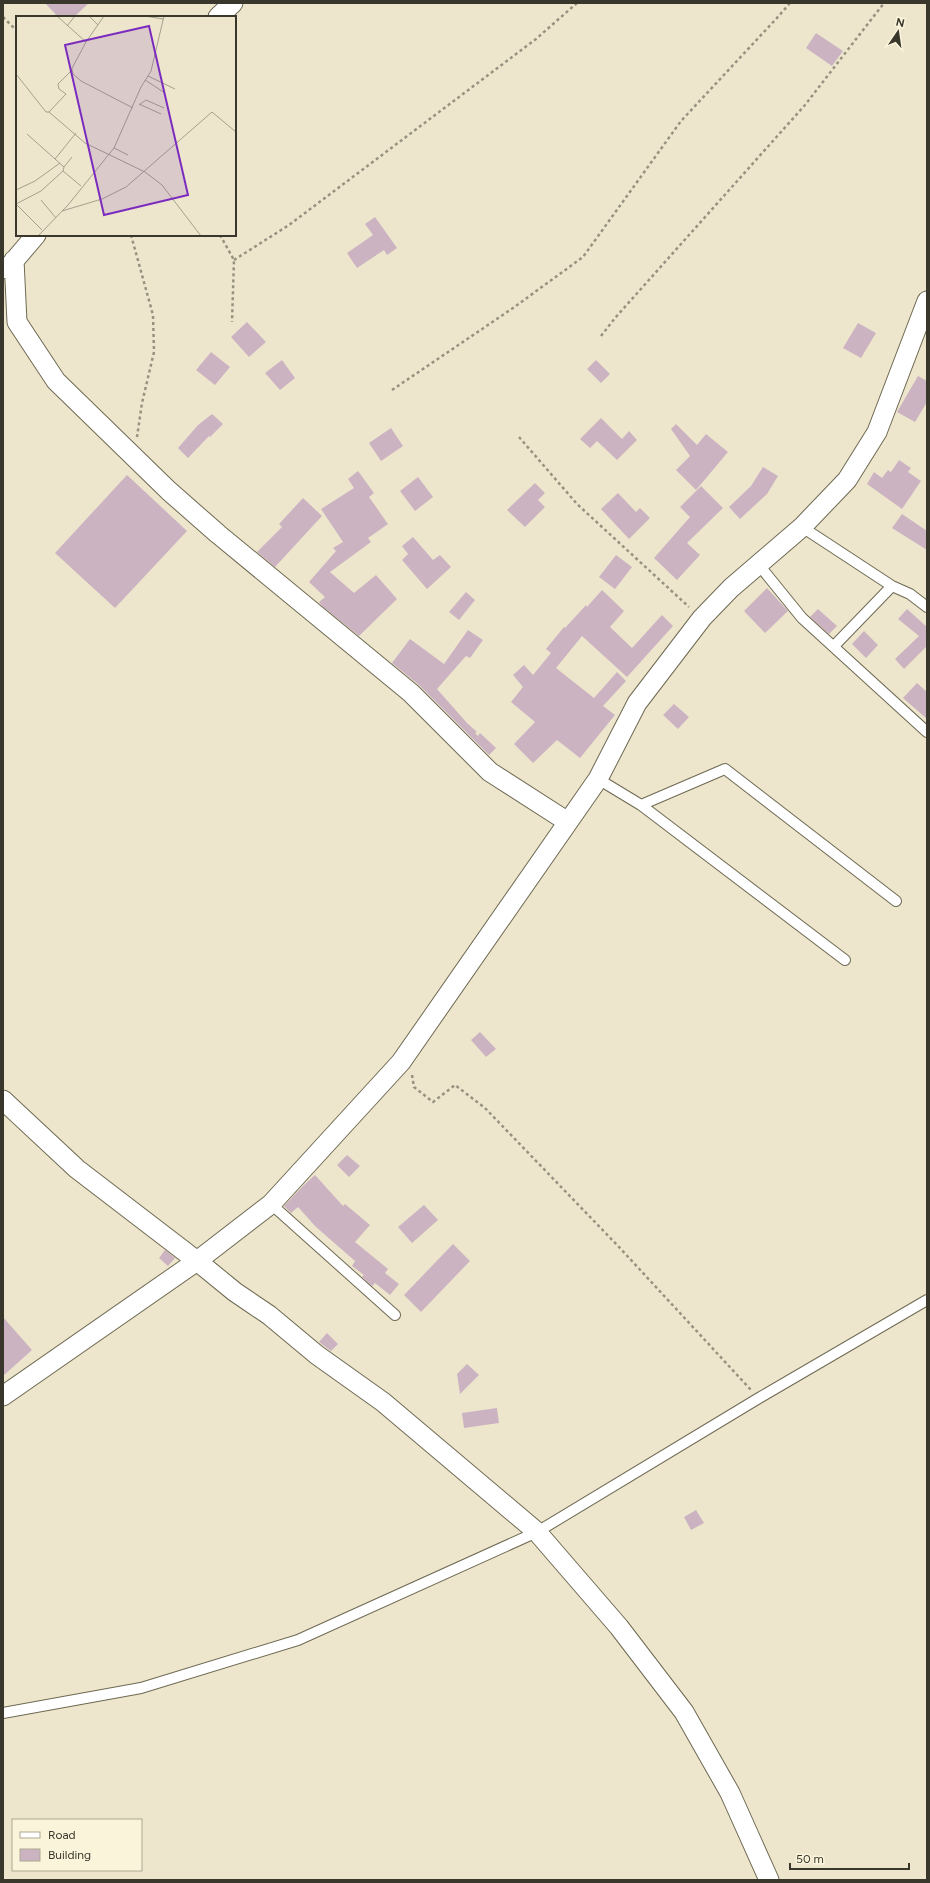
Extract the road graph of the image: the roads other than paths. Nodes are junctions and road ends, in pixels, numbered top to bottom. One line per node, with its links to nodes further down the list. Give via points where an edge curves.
1 (35, 236): 2 (street)
2 (9, 267): 12 (street, via 17,322 56,381 218,534 411,693 490,772)
3 (927, 301): 4 (street, via 877,432 847,480)
4 (802, 527): 5 (street); 6 (lane)
5 (759, 565): 8 (lane, via 802,618); 10 (street, via 731,588 702,618 637,703)
6 (892, 586): 7 (lane, via 910,594); 8 (lane)
7 (927, 607)
8 (834, 646): 9 (lane)
9 (927, 732)
10 (598, 779): 11 (lane); 12 (street)
11 (641, 805): 13 (lane, via 725,769); 14 (lane)
12 (568, 822): 16 (street, via 401,1062)
13 (896, 900)
14 (845, 960)
15 (3, 1100): 17 (street, via 77,1169)
16 (271, 1204): 17 (street); 19 (lane)
17 (198, 1261): 20 (street); 21 (street, via 317,1355 383,1402)
18 (927, 1300): 21 (lane, via 758,1398)
19 (395, 1315)
20 (3, 1396)
21 (537, 1532): 22 (lane, via 298,1640 141,1688); 23 (street, via 619,1627 684,1712 730,1793)
22 (3, 1713)
23 (769, 1880)

